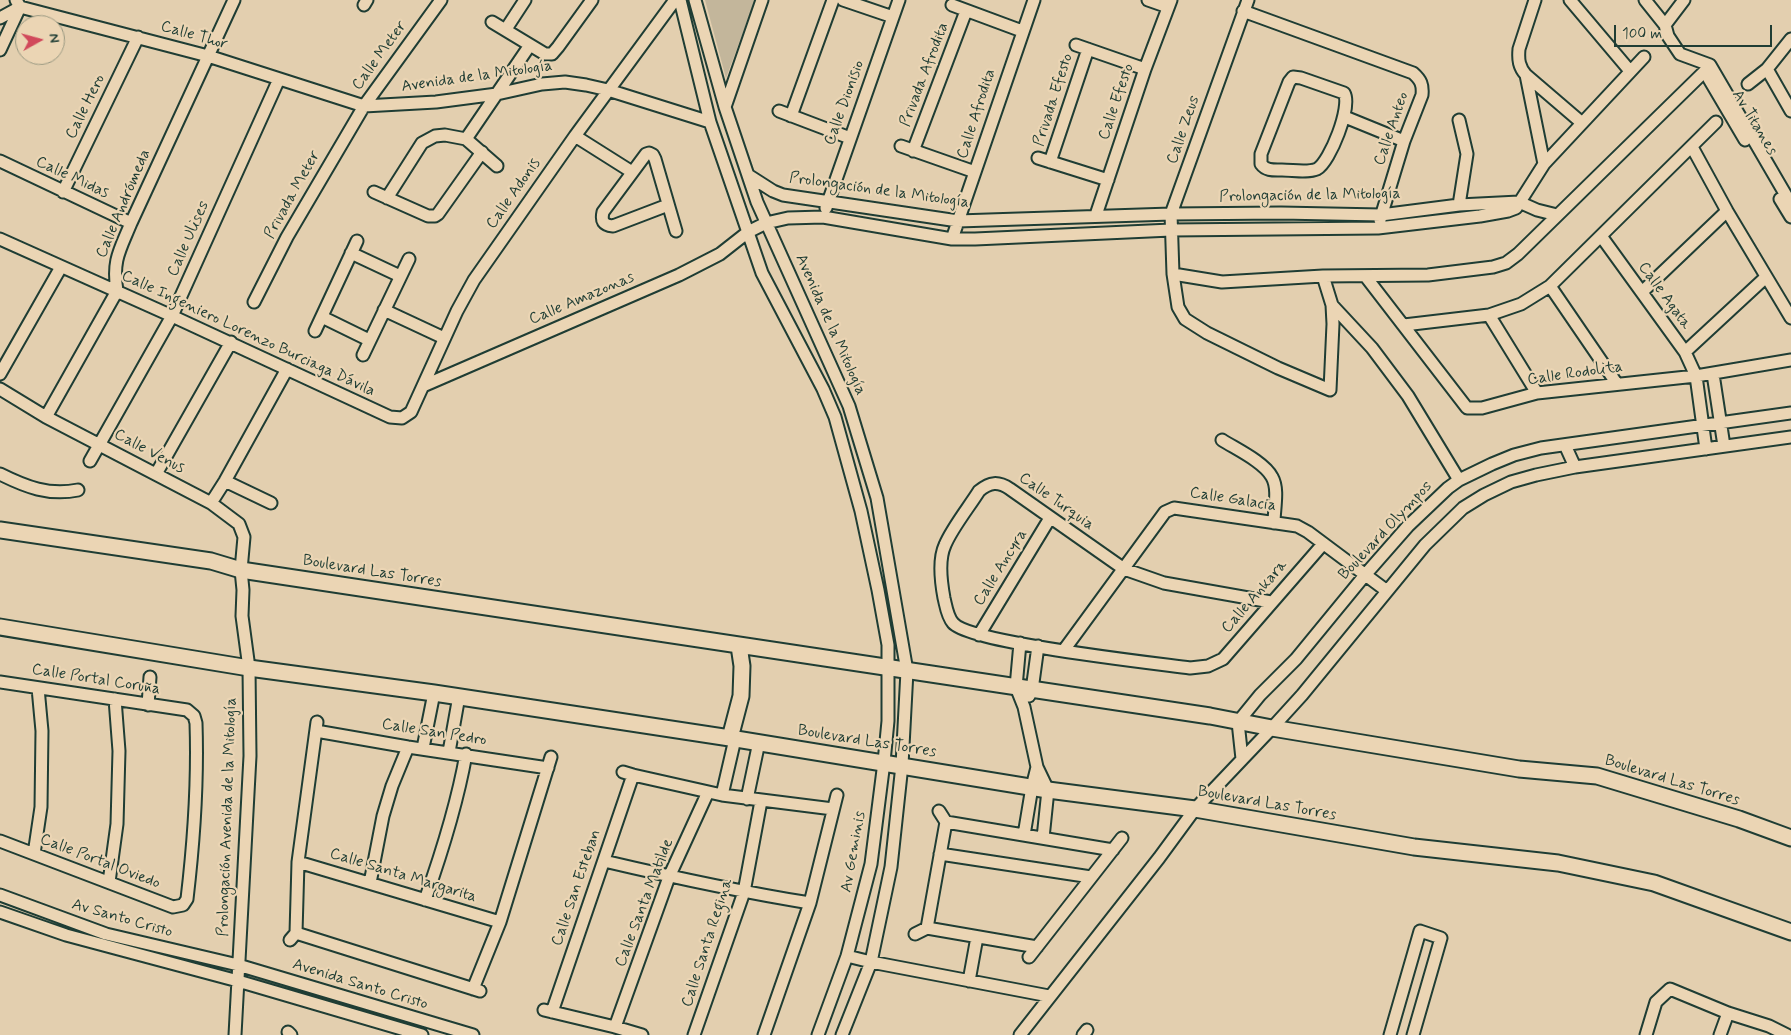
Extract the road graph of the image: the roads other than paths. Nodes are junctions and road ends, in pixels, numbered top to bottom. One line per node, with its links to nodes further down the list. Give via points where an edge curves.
1 (234, 0): 35 (street, Calle Andrómeda)
2 (441, 0): 46 (street, Calle Meter)
3 (524, 0): 27 (street)
4 (592, 0): 31 (street, via 552,54)
5 (675, 0): 44 (street, Calle Adonis)
6 (680, 0): 53 (street, Avenida de la Mitología)
7 (695, 0): 47 (street, Avenida de la Mitología)
8 (762, 0): 47 (street)
9 (833, 0): 50 (street)
10 (843, 0): 23 (street)
11 (900, 0): 23 (street, Calle Dionisio)
12 (1034, 0): 28 (street, Calle Afrodita)
13 (1148, 0): 19 (street)
14 (1535, 0): 41 (street, via 1519,49 1519,62)
15 (1570, 0): 40 (street)
16 (1645, 0): 26 (street)
17 (1684, 0): 26 (street)
18 (20, 2): 24 (street); 29 (street, Calle Thor); 34 (street)
19 (1170, 3): 38 (street, Calle Efesto)
20 (952, 5): 22 (street, Privada Afrodita)
21 (1246, 5): 59 (street, Calle Anteo, via 1419,78 1423,88); 82 (street, Calle Zeus)
22 (966, 11): 28 (street, Privada Afrodita); 62 (street, Privada Afrodita)
23 (894, 17): 57 (street, Calle Dionisio)
24 (0, 18)
25 (492, 22): 27 (street)
26 (1665, 25): 37 (street, via 1680,54)
27 (506, 29): 31 (street)
28 (1022, 30): 70 (street, Calle Afrodita)
29 (138, 37): 35 (street, Calle Thor); 73 (street, Calle Hero)
30 (1791, 39): 39 (street)
31 (530, 45): 45 (street)
32 (1076, 45): 33 (street, Privada Efesto)
33 (1088, 49): 38 (street, Privada Efesto); 66 (street, Privada Efesto)
34 (0, 50)
35 (208, 56): 42 (street, Calle Thor); 89 (street, Calle Andrómeda)
36 (1644, 58): 40 (street)
37 (1703, 66): 78 (street, Av Titanes, via 1710,65); 84 (street); 87 (street, Av Titanes)
38 (1145, 69): 72 (street, Calle Efesto)
39 (1767, 69): 43 (street); 49 (street)
40 (1630, 71): 55 (street)
41 (1526, 75): 55 (street); 67 (street)
42 (279, 79): 46 (street, Calle Thor); 114 (street, Calle Ulises)
43 (1748, 84)
44 (608, 90): 45 (street, Avenida de la Mitología, via 565,82); 53 (street, Avenida de la Mitología); 56 (street, Calle Adonis)
45 (497, 94): 46 (street, Avenida de la Mitología); 58 (street)
46 (364, 106): 110 (street, Privada Meter, via 324,172)
47 (725, 107): 71 (street, Avenida de la Mitología)
48 (779, 111): 50 (street)
49 (1791, 111)
50 (792, 116): 57 (street)
51 (1345, 117): 51 (street, via 1323,164 1316,170 1267,170 1262,164 1261,154 1293,77 1344,93 1347,101); 59 (street)
52 (1459, 120): 80 (street, via 1468,154)
53 (710, 122): 94 (street, Avenida de la Mitología)
54 (1716, 122): 61 (street)
55 (1582, 123): 67 (street)
56 (575, 136): 69 (street); 119 (street, Calle Adonis, via 474,280)
57 (850, 138): 76 (street, Calle Dionisio)
58 (466, 139): 63 (street); 75 (street, via 445,134 422,143)
59 (1404, 142): 83 (street, Calle Anteo)
60 (901, 146): 62 (street, Privada Afrodita)
61 (1692, 147): 81 (street); 95 (street)
62 (913, 150): 70 (street, Privada Afrodita)
63 (482, 152): 68 (street); 75 (street, via 435,216)
64 (1038, 158): 66 (street, Privada Efesto)
65 (0, 161): 73 (street, Calle Midas)
66 (1050, 162): 72 (street, Privada Efesto)
67 (1544, 164): 77 (street)
68 (497, 166)
69 (632, 172): 79 (street, via 646,154 653,155); 79 (street, via 603,212 603,223 613,226)
70 (975, 172): 88 (street, Calle Afrodita)
71 (748, 175): 76 (street, Prolongación de la Mitología, via 783,195); 90 (street, Avenida de la Mitología)
72 (1108, 180): 85 (street, Calle Efesto)
73 (63, 192): 89 (street, Calle Midas)
74 (374, 192): 75 (street)
75 (386, 198)
76 (828, 201): 86 (street, Calle Dionisio); 88 (street, Prolongación de la Mitología)
77 (1519, 202): 80 (street, Prolongación de la Mitología); 84 (street); 91 (street, Prolongación de la Mitología, via 1516,208 1493,214)
78 (1791, 204)
79 (668, 205): 93 (street)
80 (1459, 205): 83 (street, Prolongación de la Mitología)
81 (1727, 211): 106 (street); 109 (street)
82 (1172, 214): 83 (street, Prolongación de la Mitología); 85 (street, Prolongación de la Mitología); 92 (street, Calle Zeus)
83 (1381, 215): 91 (street, Calle Anteo)
84 (1557, 215): 105 (street, via 1518,254 1499,265 1428,275)
85 (1096, 216): 88 (street, Prolongación de la Mitología)
86 (823, 217): 90 (street, Prolongación de la Mitología, via 788,218); 96 (street, Prolongación de la Mitología)
87 (1791, 217)
88 (958, 221): 96 (street, Calle Afrodita)
89 (131, 223): 108 (street, Calle Andrómeda, via 116,260)
90 (766, 223): 94 (street, Prolongación de la Mitología); 171 (street, Avenida de la Mitología, via 849,406 877,498)
91 (1378, 228): 92 (street, Prolongación de la Mitología)
92 (1171, 230): 96 (street, Prolongación de la Mitología); 102 (street, Calle Zeus)
93 (676, 231)
94 (748, 232): 130 (street, Calle Amazonas, via 720,254 679,275); 170 (street, Avenida de la Mitología, via 762,273 835,417 861,510 878,590 888,645)
95 (1601, 236): 107 (street); 109 (street, Calle Agata)
96 (952, 239)
97 (356, 241): 99 (street)
98 (2, 244): 101 (street, Calle Ingeniero Lorenzo Burciaga Dávila)
99 (351, 253): 103 (street); 115 (street)
100 (409, 259): 103 (street)
101 (61, 268): 108 (street, Calle Ingeniero Lorenzo Burciaga Dávila); 126 (street)
102 (1173, 274): 104 (street, via 1222,282); 111 (street, Calle Zeus, via 1178,307 1193,325 1330,390)
103 (400, 276): 112 (street)
104 (1323, 276): 105 (street); 111 (street)
105 (1366, 277): 117 (street, Calle Rodolita)
106 (1766, 277): 116 (street); 122 (street)
107 (1550, 286): 113 (street, via 1521,304); 129 (street)
108 (116, 291): 114 (street, Calle Ingeniero Lorenzo Burciaga Dávila); 134 (street)
109 (1642, 292): 122 (street, Calle Agata)
110 (254, 302)
111 (1332, 304): 148 (street, via 1372,348 1408,396)
112 (384, 310): 119 (street); 120 (street)
113 (1489, 315): 117 (street); 132 (street)
114 (172, 316): 121 (street, Calle Ingeniero Lorenzo Burciaga Dávila); 140 (street, Calle Ulises)
115 (322, 317): 118 (street); 120 (street)
116 (1791, 318)
117 (1404, 325): 132 (street, Calle Rodolita, via 1467,408 1473,410)
118 (315, 331)
119 (444, 338): 130 (street, Calle Adonis)
120 (369, 340): 123 (street)
121 (231, 342): 125 (street, Calle Ingeniero Lorenzo Burciaga Dávila); 147 (street)
122 (1685, 352): 128 (street, Calle Agata)
123 (363, 355)
124 (1791, 360): 127 (street, Calle Rodolita)
125 (288, 369): 135 (street, Calle Ingeniero Lorenzo Burciaga Dávila, via 390,417); 149 (street)
126 (0, 374)
127 (1713, 374): 128 (street, Calle Rodolita); 136 (street)
128 (1696, 376): 129 (street, Calle Rodolita); 137 (street, Calle Agata)
129 (1616, 384): 132 (street, Calle Rodolita)
130 (423, 386): 135 (street, Calle Adonis, via 411,412)
131 (0, 389): 134 (street, Calle Venus)
132 (1537, 393)
133 (1791, 413): 136 (street, Boulevard Olympos)
134 (46, 417): 140 (street, Calle Venus)
135 (402, 418)
136 (1720, 423): 137 (street, Boulevard Olympos); 142 (street)
137 (1703, 425): 141 (street, Boulevard Olympos); 143 (street, Calle Agata)
138 (1791, 437): 142 (street)
139 (1222, 440): 154 (street, via 1258,463 1273,477)
140 (100, 444): 144 (street, Calle Ulises); 147 (street, Calle Venus)
141 (1566, 444): 145 (street); 148 (street, Boulevard Olympos, via 1514,455)
142 (1724, 446): 143 (street)
143 (1706, 449): 145 (street)
144 (90, 461)
145 (1575, 467): 160 (street, via 1511,482 1463,508 1425,545)
146 (0, 474): 150 (street, via 37,489 62,493)
147 (156, 474): 151 (street, Calle Venus)
148 (1459, 480): 159 (street, Boulevard Olympos, via 1408,526)
149 (226, 481): 151 (street); 152 (street)
150 (78, 490)
151 (211, 502): 158 (street, Calle Venus, via 242,529)
152 (271, 503)
153 (1050, 518): 157 (street, Calle Turquia); 163 (street, Calle Ancyra); 163 (street, Calle Turquia, via 1003,484 986,485 944,546 941,569 947,611 952,622 961,629)
154 (1274, 523): 156 (street, Calle Galacia, via 1297,526); 157 (street, Calle Galacia, via 1174,508 1165,512)
155 (0, 530): 158 (main road, Boulevard Las Torres, via 211,561)
156 (1323, 544): 159 (street, Calle Galacia); 161 (street, Calle Ankara)
157 (1124, 569): 161 (street, Calle Turquia, via 1164,584); 167 (street, Calle Galacia)
158 (241, 570): 165 (main road, Boulevard Las Torres); 169 (street, Prolongación Avenida de la Mitología, via 242,616)
159 (1365, 575): 160 (street, Calle Galacia); 182 (street, Boulevard Olympos, via 1296,659)
160 (1387, 591): 183 (street)
161 (1271, 602): 168 (street, Calle Ankara, via 1223,659)
162 (0, 627): 169 (main road, Boulevard Las Torres)
163 (979, 634): 164 (street, Calle Turquia)
164 (1020, 643): 166 (street, Calle Turquia); 174 (street)
165 (739, 646): 170 (main road, Boulevard Las Torres); 184 (main road, via 741,696)
166 (1038, 646): 167 (street, Calle Turquia); 176 (street)
167 (1064, 650): 168 (street, Calle Turquia, via 1190,668)
168 (1208, 666)
169 (249, 668): 177 (main road, Boulevard Las Torres); 234 (street, Prolongación Avenida de la Mitología, via 250,756)
170 (888, 668): 171 (main road, Boulevard Las Torres); 191 (street, Av Geminis)
171 (907, 671): 174 (main road, Boulevard Las Torres); 192 (street)
172 (150, 677): 180 (street)
173 (0, 682): 175 (street, Calle Portal Coruña)
174 (1016, 687): 176 (main road, Boulevard Las Torres); 181 (street)
175 (38, 688): 179 (street, Calle Portal Coruña); 211 (street, via 42,731 41,807)
176 (1032, 690): 181 (street); 182 (main road, Boulevard Las Torres)
177 (434, 693): 178 (main road, Boulevard Las Torres); 187 (street)
178 (459, 696): 184 (main road, Boulevard Las Torres); 188 (street)
179 (115, 699): 180 (street, Calle Portal Coruña); 217 (street, via 119,769 117,824)
180 (148, 705): 221 (street, Calle Portal Coruña, via 187,710 196,723 194,842)
181 (1024, 707): 193 (street)
182 (1238, 722): 183 (main road, Boulevard Las Torres); 190 (street)
183 (1272, 728): 190 (street); 208 (main road, Boulevard Las Torres, via 1520,769 1597,776)
184 (732, 738): 185 (main road, Boulevard Las Torres); 197 (street)
185 (759, 742): 191 (main road, Boulevard Las Torres); 199 (street)
186 (408, 747): 187 (street, Calle San Pedro); 214 (street, Calle San Pedro, via 317,727); 218 (street, via 383,816)
187 (423, 748): 188 (street, Calle San Pedro)
188 (449, 752): 189 (street, Calle San Pedro)
189 (466, 754): 222 (street, via 459,794); 225 (street, Calle San Pedro, via 550,762)
190 (1242, 759): 202 (street)
191 (884, 762): 192 (main road, Boulevard Las Torres); 231 (street, Av Geminis, via 871,864)
192 (902, 765): 194 (main road, Boulevard Las Torres); 233 (street, via 891,867)
193 (1037, 767): 194 (street); 195 (street)
194 (1032, 787): 195 (main road, Boulevard Las Torres); 205 (street)
195 (1048, 790): 202 (main road, Boulevard Las Torres); 206 (street)
196 (708, 792): 197 (street, Calle San Esteban); 213 (street, Calle San Esteban, via 628,773); 215 (street, Calle Santa Matilde)
197 (722, 795): 199 (street, Calle San Esteban)
198 (837, 795): 201 (street)
199 (747, 799): 200 (street, Calle San Esteban)
200 (761, 801): 201 (street, Calle San Esteban); 219 (street, Calle Santa Regina)
201 (833, 809): 223 (street)
202 (1195, 809): 227 (main road, Boulevard Las Torres, via 1414,847 1558,863 1654,883); 237 (street)
203 (939, 811): 204 (street)
204 (946, 822): 205 (street); 212 (street)
205 (1024, 835): 206 (street)
206 (1043, 838): 210 (street)
207 (1122, 838): 210 (street)
208 (1791, 838)
209 (0, 840): 211 (street, Calle Portal Oviedo)
210 (1113, 850): 216 (street)
211 (34, 854): 217 (street, Calle Portal Oviedo)
212 (940, 854): 216 (street); 226 (street)
213 (604, 860): 215 (street); 243 (street, Calle San Esteban, via 548,1011)
214 (298, 862): 218 (street, Calle Santa Margarita); 225 (street, Calle San Pedro, via 293,936 476,990)
215 (669, 877): 219 (street); 243 (street, Calle Santa Matilde)
216 (1091, 877): 230 (street)
217 (109, 882): 221 (street, Calle Portal Oviedo, via 172,907 183,905)
218 (370, 883): 222 (street, Calle Santa Margarita)
219 (744, 892): 223 (street); 249 (street, Calle Santa Regina)
220 (0, 895): 234 (street, Av Santo Cristo, via 106,934)
221 (187, 899)
222 (425, 900): 225 (street, Calle Santa Margarita)
223 (810, 903): 250 (street)
224 (0, 912): 236 (street, Av Santo Cristo, via 66,935)
225 (500, 922)
226 (927, 928): 228 (street); 229 (street)
227 (1791, 932)
228 (914, 934)
229 (976, 937): 230 (street); 235 (street)
230 (1037, 947): 232 (street)
231 (848, 956): 233 (street); 251 (street, Av Geminis)
232 (1029, 957)
233 (871, 962): 235 (street); 252 (street)
234 (238, 965): 236 (street, Prolongación Avenida de la Mitología); 238 (street, Avenida Santo Cristo)
235 (969, 981): 237 (street)
236 (238, 982): 240 (street, Avenida Santo Cristo); 245 (street, Prolongación Avenida de la Mitología)
237 (1049, 996): 253 (street)
238 (360, 1002): 240 (street); 241 (street, Avenida Santo Cristo)
239 (1728, 1013): 256 (street, via 1670,989 1656,1002); 257 (street); 258 (street)
240 (356, 1016): 244 (street, Avenida Santo Cristo)
241 (408, 1016): 242 (street, Avenida Santo Cristo); 244 (street)
242 (427, 1021): 246 (street); 247 (street, Avenida Santo Cristo)
243 (615, 1027): 248 (street, Calle San Esteban)
244 (402, 1032): 246 (street, Avenida Santo Cristo)
245 (234, 1035)
246 (423, 1035)
247 (473, 1035)
248 (642, 1035)
249 (694, 1035)
250 (764, 1035)
251 (818, 1035)
252 (842, 1035)
253 (1020, 1035)
254 (1390, 1035): 255 (street, via 1420,931 1441,938)
255 (1413, 1035)
256 (1646, 1035)
257 (1720, 1035)
258 (1787, 1035)

